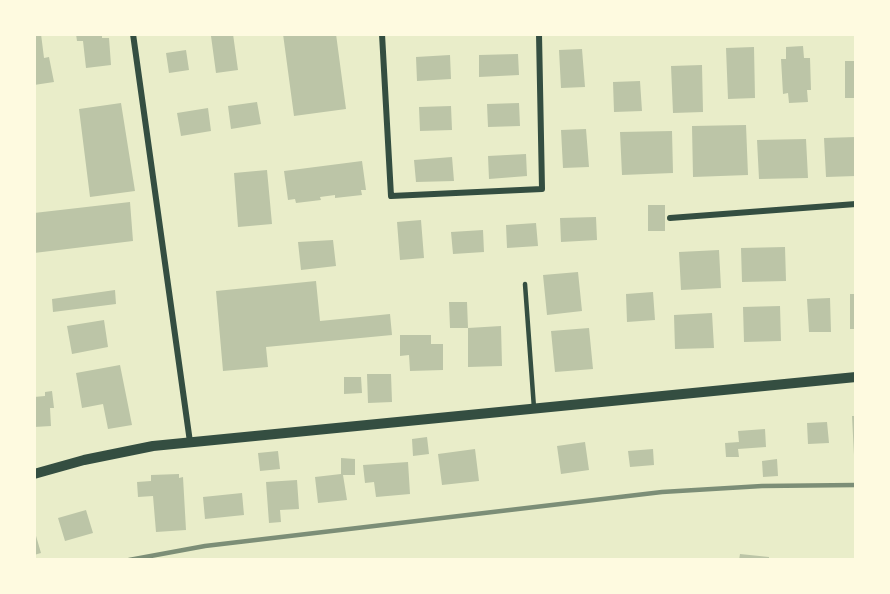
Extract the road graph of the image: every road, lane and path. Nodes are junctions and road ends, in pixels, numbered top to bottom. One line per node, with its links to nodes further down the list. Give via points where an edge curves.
1 (133, 34): 9 (street)
2 (382, 34): 3 (street, via 391,196 542,189)
3 (539, 34)
4 (855, 204): 5 (street)
5 (670, 218)
6 (525, 284): 8 (lane)
7 (855, 377): 8 (street)
8 (534, 408): 9 (street)
9 (190, 442): 10 (street, via 84,459)
10 (34, 474)

